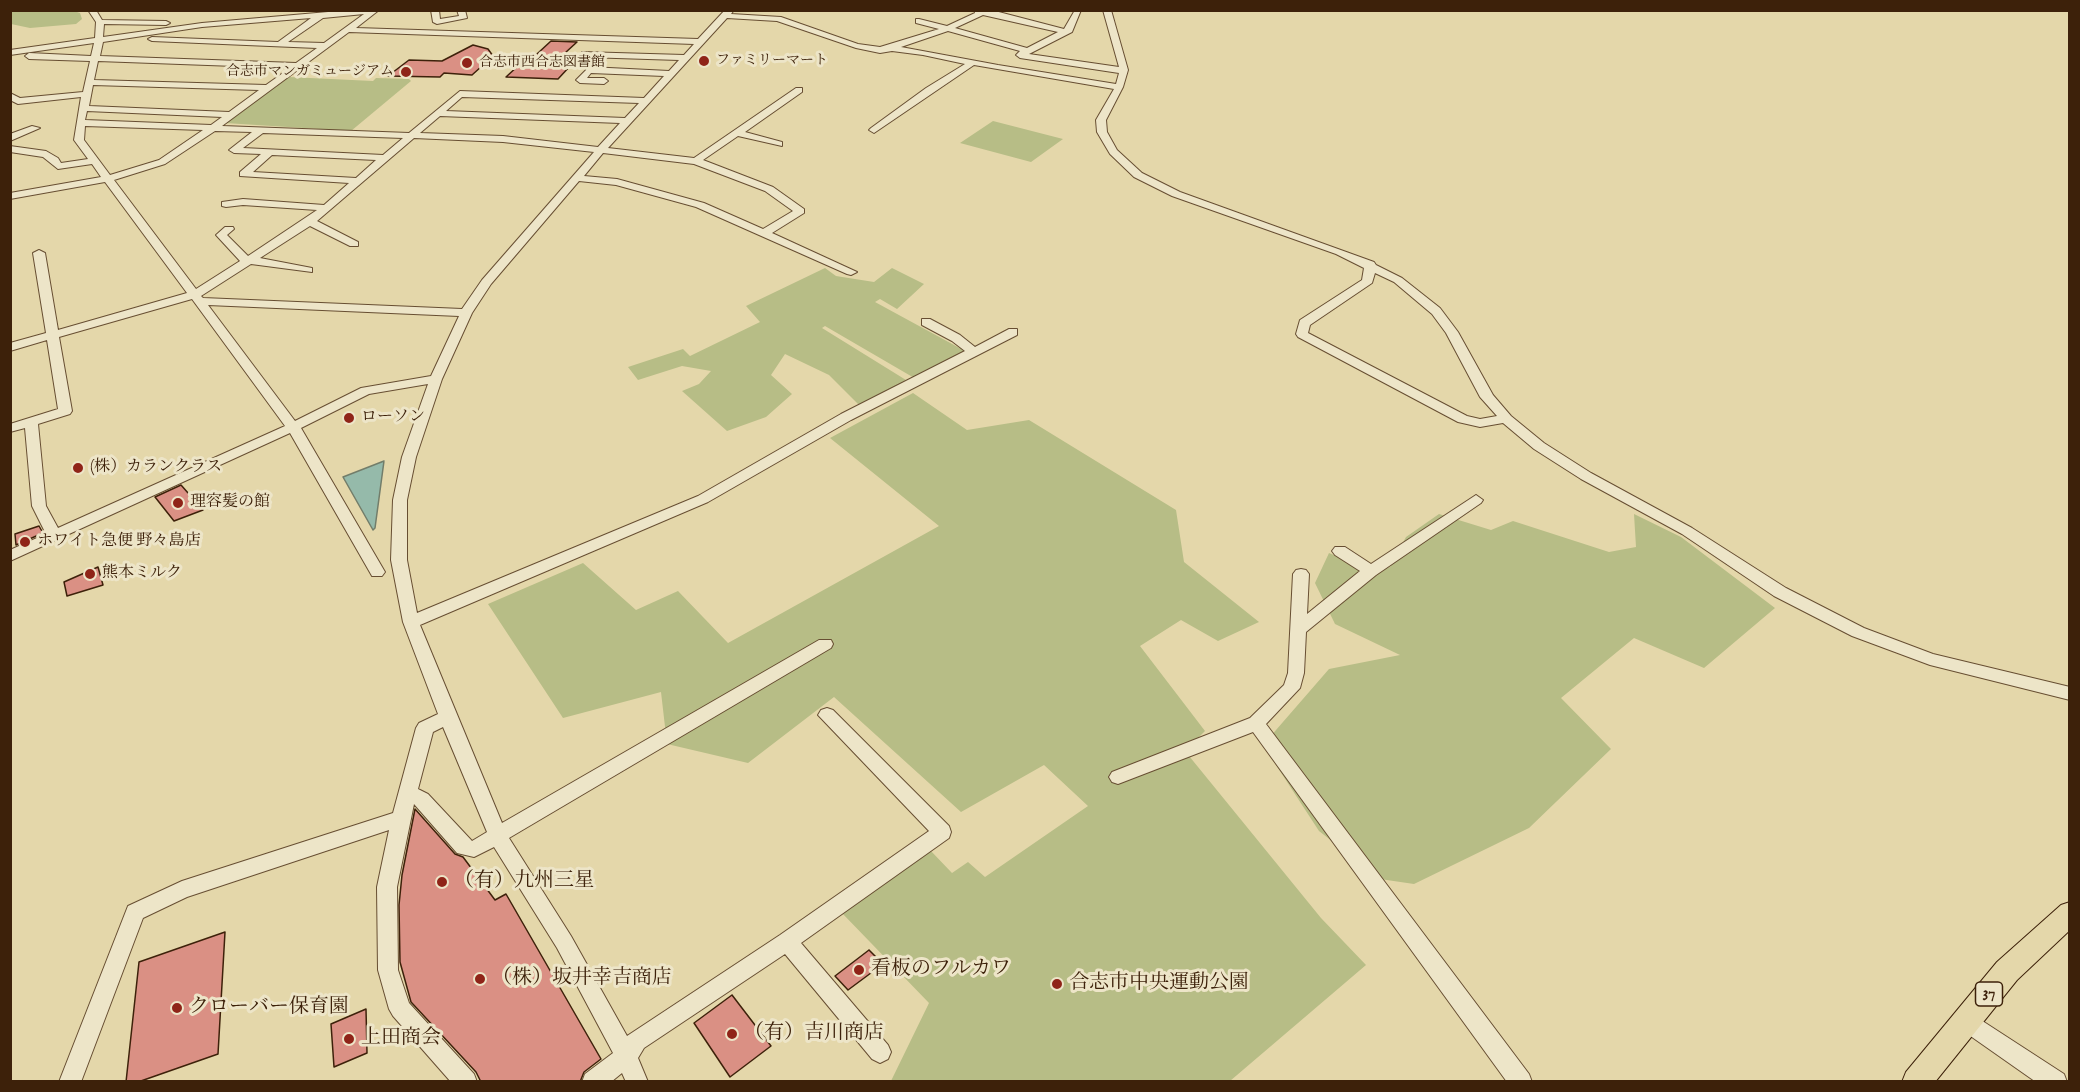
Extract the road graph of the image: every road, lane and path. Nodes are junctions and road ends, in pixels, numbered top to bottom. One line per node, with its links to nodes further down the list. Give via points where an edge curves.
1 (92, 10): 18 (street)
2 (149, 10): 13 (street)
3 (246, 10): 14 (street)
4 (435, 10): 5 (street, via 436,22 463,18)
5 (461, 10)
6 (1107, 10): 39 (street)
7 (376, 11): 10 (street); 17 (street)
8 (981, 11): 16 (street); 19 (street)
9 (1079, 11): 19 (street)
10 (323, 13): 14 (street); 23 (street)
11 (728, 13): 22 (street); 26 (street, via 778,18 856,46)
12 (920, 21): 16 (street)
13 (128, 22): 15 (street); 18 (street)
14 (225, 23): 15 (street); 21 (street)
15 (202, 25): 20 (street)
16 (947, 29): 26 (street); 28 (street)
17 (348, 30): 22 (street); 25 (street)
18 (100, 31): 20 (street); 24 (street); 29 (street); 32 (street)
19 (1066, 32): 28 (street)
20 (131, 36): 21 (street)
21 (197, 41): 23 (street); 34 (street)
22 (701, 42): 33 (street)
23 (279, 44): 25 (street); 27 (street)
24 (10, 45)
25 (326, 46): 37 (street)
26 (892, 48): 35 (street)
27 (270, 51)
28 (1024, 53): 38 (street); 39 (street)
29 (10, 54): 32 (street)
30 (585, 54): 33 (street)
31 (260, 57): 36 (street)
32 (95, 58): 34 (street); 42 (street)
33 (686, 58): 40 (street)
34 (165, 61): 36 (street)
35 (972, 63): 38 (street); 57 (street)
36 (250, 64): 37 (street)
37 (299, 66): 44 (street)
38 (998, 68): 43 (street)
39 (1124, 70): 43 (street)
40 (671, 74): 41 (street, via 590,70 580,80); 48 (street)
41 (604, 81)
42 (89, 82): 44 (street); 46 (street)
43 (1119, 87): 80 (street, via 1101,120 1102,132 1113,152 1138,175 1176,194)
44 (267, 88): 51 (street)
45 (800, 90): 58 (street)
46 (87, 94): 47 (street, via 18,101); 49 (street)
47 (10, 96)
48 (646, 101): 50 (street, via 465,93); 52 (street)
49 (83, 108): 51 (street); 53 (street)
50 (438, 113): 52 (street); 59 (street)
51 (231, 115): 55 (street)
52 (628, 121): 63 (street)
53 (80, 123): 55 (street); 66 (street, via 79,140)
54 (35, 128): 60 (street)
55 (213, 128): 56 (street); 68 (street, via 162,162)
56 (261, 130): 59 (street); 64 (street, via 234,150)
57 (874, 130)
58 (738, 133): 61 (street); 67 (street)
59 (412, 136): 63 (street, via 503,139); 65 (street)
60 (10, 138)
61 (779, 144)
62 (10, 149): 66 (street, via 46,154 55,160 56,172)
63 (601, 150): 67 (street); 69 (street)
64 (270, 152): 65 (street); 70 (street, via 244,174)
65 (387, 158): 70 (street)
66 (92, 161): 68 (street)
67 (696, 161): 76 (street, via 769,189 800,211)
68 (105, 178): 71 (street); 83 (street)
69 (577, 178): 76 (street, via 617,182 700,205); 84 (street, via 486,282)
70 (359, 181): 73 (street)
71 (10, 196)
72 (226, 204): 73 (street)
73 (327, 208): 74 (street)
74 (310, 222): 77 (street); 79 (street)
75 (229, 229): 79 (street, via 221,234)
76 (764, 232): 82 (street)
77 (354, 244)
78 (39, 253): 87 (street)
79 (248, 261): 81 (street); 83 (street)
80 (1370, 264): 91 (street, via 1407,286 1436,311 1452,332 1487,397); 91 (street, via 1368,281 1304,323 1302,334 1463,419 1480,423)
81 (308, 270)
82 (851, 272)
83 (197, 298): 84 (street); 87 (street); 93 (street)
84 (466, 313): 90 (street)
85 (926, 322): 89 (street)
86 (1013, 333): 89 (street)
87 (52, 335): 88 (street); 92 (street, via 66,411)
88 (10, 347)
89 (974, 352): 102 (street, via 846,417 703,499)
90 (436, 379): 93 (street, via 366,391); 102 (street, via 409,457 400,500 399,560)
91 (1506, 419): 105 (street, via 1561,461 1680,526 1820,614 1930,658)
92 (31, 422): 94 (street); 96 (street, via 39,506)
93 (293, 427): 96 (street); 100 (street)
94 (10, 428)
95 (1476, 500): 99 (street)
96 (55, 536): 98 (street)
97 (1340, 551): 99 (street)
98 (10, 556)
99 (1371, 571): 103 (street)
100 (377, 572)
101 (1301, 574): 103 (street)
102 (411, 622): 107 (street)
103 (1298, 630): 108 (street, via 1292,687)
104 (825, 644): 112 (street)
105 (2070, 694)
106 (827, 715): 114 (street, via 942,832)
107 (448, 717): 110 (street, via 425,728); 112 (street)
108 (1256, 723): 109 (street); 122 (street)
109 (1118, 777)
110 (407, 793): 111 (street); 112 (street, via 422,799 464,847 474,849)
111 (400, 818): 118 (street, via 182,890 135,912); 119 (street, via 387,887 388,970 400,1009)
112 (498, 836): 117 (street, via 564,942)
113 (2070, 913): 115 (main road, 37, via 2007,971)
114 (787, 941): 116 (street); 117 (street, via 636,1041)
115 (1967, 1021): 123 (main road, 37); 124 (street)
116 (880, 1052)
117 (626, 1056): 120 (street); 121 (street)
118 (70, 1082)
119 (466, 1082)
120 (593, 1082)
121 (637, 1082)
122 (1521, 1082)
123 (1916, 1082)
124 (2056, 1082)

